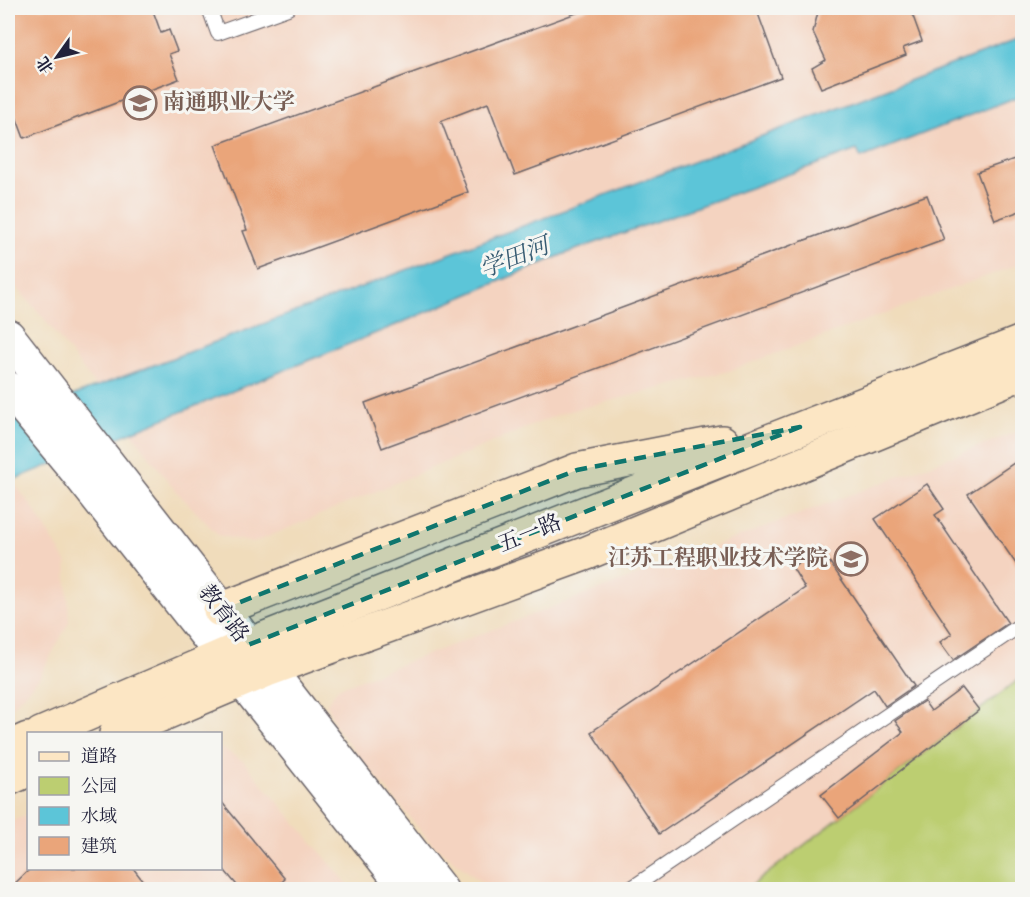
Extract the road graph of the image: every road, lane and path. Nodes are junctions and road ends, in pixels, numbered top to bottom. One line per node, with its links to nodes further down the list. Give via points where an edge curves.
1 (209, 8): 2 (lane, via 218,33)
2 (288, 8)
3 (8, 336): 8 (street, 教育路, via 50,387)
4 (1023, 342): 7 (main road, 五一路)
5 (1023, 373): 11 (main road, 五一路, via 587,553)
6 (12, 394): 8 (street, 教育路)
7 (800, 427): 9 (main road, via 577,470); 11 (main road, 五一路)
8 (89, 464): 9 (street, 教育路); 11 (street, 教育路)
9 (220, 610): 11 (street, 教育路)
10 (1023, 624): 20 (lane)
11 (245, 663): 12 (main road, 五一路); 13 (main road, 五一路); 18 (street, 教育路); 19 (street, 教育路)
12 (47, 732)
13 (120, 732)
14 (27, 739): 15 (main road)
15 (8, 748)
16 (27, 770): 17 (main road)
17 (8, 779)
18 (408, 890)
19 (441, 890)
20 (629, 890)

